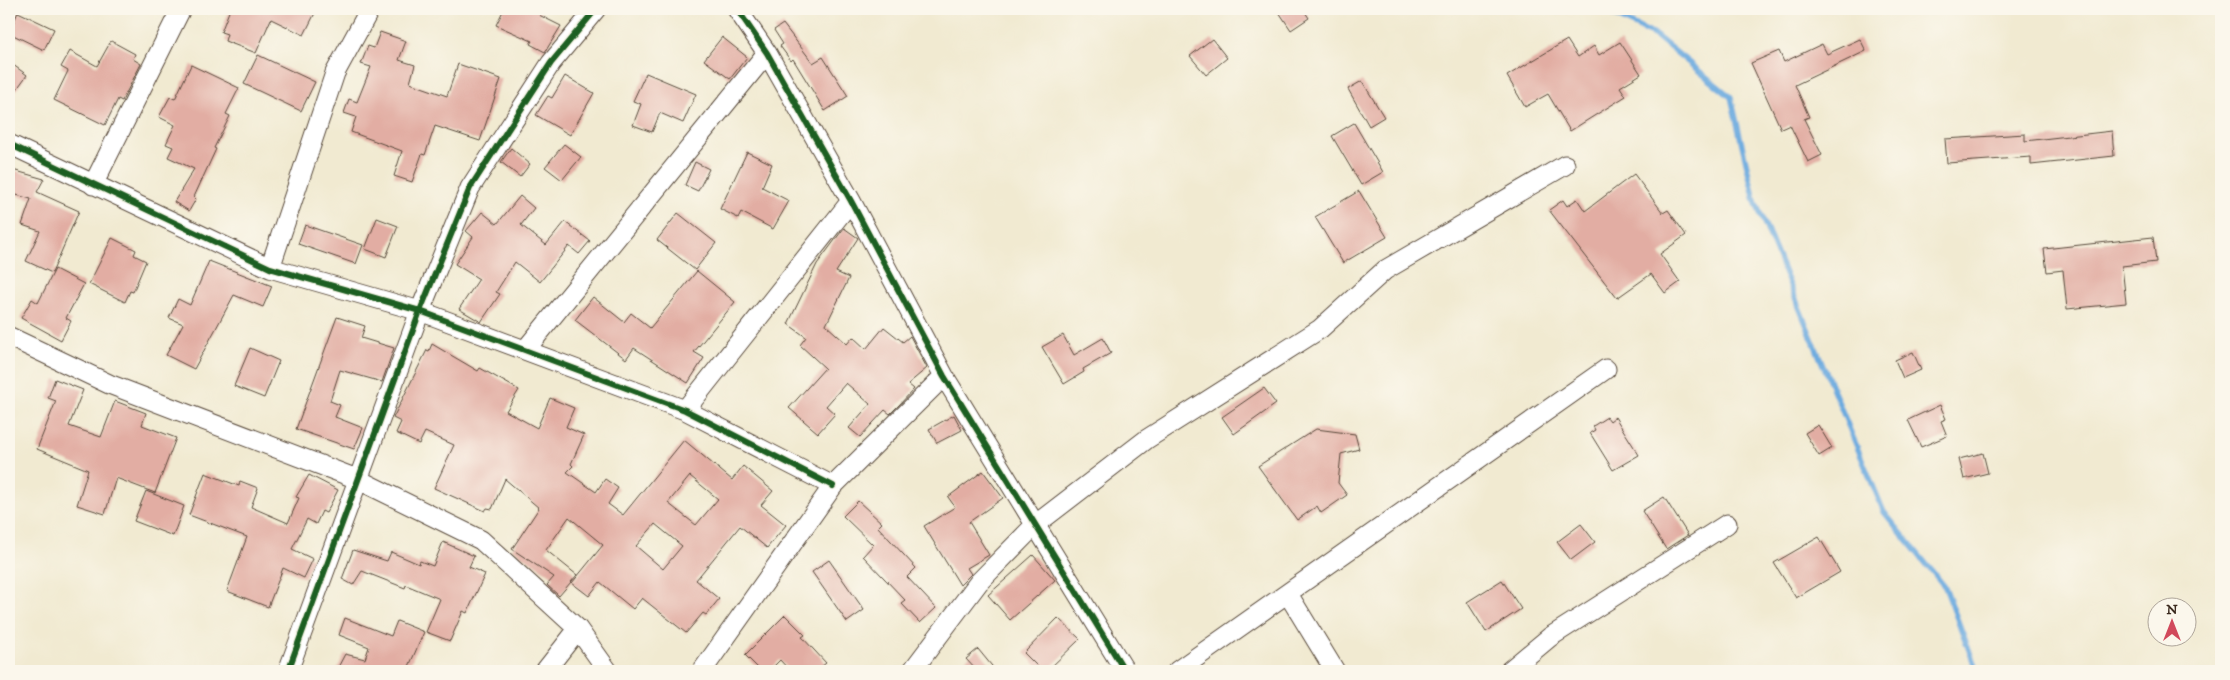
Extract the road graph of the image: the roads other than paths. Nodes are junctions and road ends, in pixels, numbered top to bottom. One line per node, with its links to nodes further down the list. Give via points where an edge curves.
1 (181, 9): 8 (street)
2 (370, 9): 10 (street, via 335,74)
3 (596, 9): 11 (street, via 551,63 470,188)
4 (737, 9): 5 (street)
5 (767, 52): 9 (street); 13 (street)
6 (9, 144): 8 (street)
7 (1566, 164): 19 (street, via 1385,270 1320,330 1147,439)
8 (93, 185): 10 (street)
9 (851, 200): 15 (street); 16 (street)
10 (270, 268): 11 (street)
11 (420, 311): 13 (street); 17 (street)
12 (10, 337): 17 (street, via 109,384)
13 (526, 349): 16 (street)
14 (1606, 369): 21 (street)
15 (944, 376): 18 (street); 19 (street)
16 (685, 410): 18 (street)
17 (358, 479): 22 (street, via 481,540); 24 (street)
18 (833, 486): 27 (street)
19 (1035, 524): 23 (street); 28 (street, via 979,582)
20 (1727, 524): 31 (street, via 1550,637)
21 (1288, 594): 29 (street); 30 (street)
22 (578, 629): 25 (street); 26 (street)
23 (1120, 669)
24 (288, 671)
25 (546, 671)
26 (608, 671)
27 (702, 671)
28 (912, 671)
29 (1177, 671)
30 (1335, 671)
31 (1508, 671)

